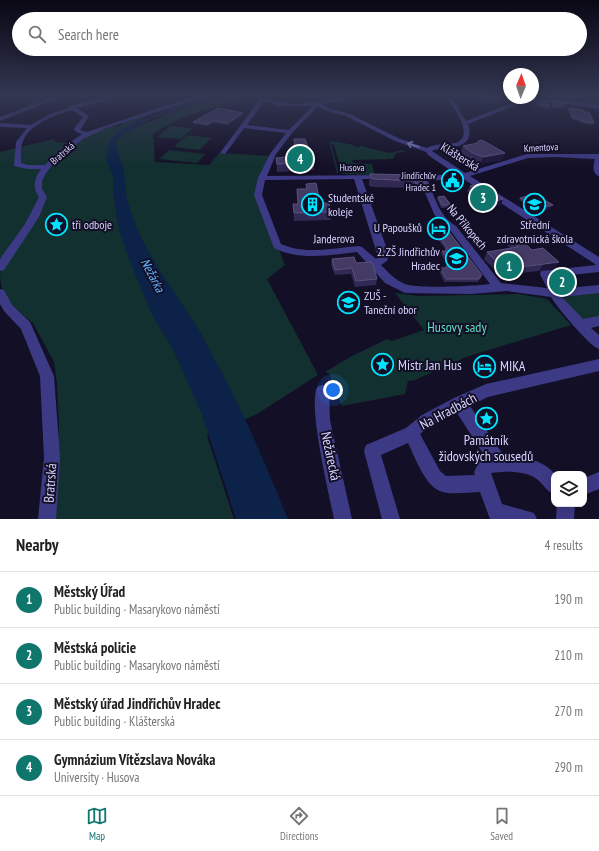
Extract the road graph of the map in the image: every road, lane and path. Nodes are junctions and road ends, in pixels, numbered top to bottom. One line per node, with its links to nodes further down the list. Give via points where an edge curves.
1 (44, 119): 11 (street)
2 (84, 119): 14 (street, via 77,129)
3 (131, 119): 14 (street, Bratrská)
4 (247, 119): 12 (street)
5 (302, 119): 13 (street)
6 (356, 119): 15 (street, Klášterská, one-way to 6, via 396,139)
7 (463, 119): 9 (street)
8 (476, 119): 9 (street)
9 (465, 123): 15 (street, via 467,134 462,143 432,148)
10 (0, 125): 11 (street)
11 (30, 126): 18 (street, via 19,141 17,164 32,168)
12 (243, 126): 13 (street); 16 (street)
13 (290, 132): 22 (street, via 274,154)
14 (88, 134): 18 (street, Bratrská, via 73,143)
15 (428, 151): 20 (street, Klášterská)
16 (224, 153)
17 (598, 156): 19 (street, via 596,166); 20 (street, Kmentova, via 527,156)
18 (46, 167): 26 (street, Bratrská, via 40,177 38,189 43,197 40,206 25,232)
19 (599, 174)
20 (465, 175): 23 (street, Husova); 24 (street, Klášterská)
21 (357, 177): 22 (street, Husova); 23 (street, Husova); 25 (street, via 384,254 383,259)
22 (262, 178): 25 (street, Janderova, via 258,195 277,246 287,251 304,253 359,250)
23 (424, 179): 28 (street, Na Příkopech, via 431,200 445,225 453,228)
24 (599, 262)
25 (375, 264): 28 (street, Janderova, via 392,283 405,289 472,290)
26 (0, 265)
27 (599, 268): 31 (street, via 545,274)
28 (498, 287): 31 (street, Janderova)
29 (599, 289): 31 (street, Janderova)
30 (0, 293): 45 (street, Bratrská, via 8,308 26,326 47,376 52,458)
31 (555, 293): 33 (street)
32 (599, 321): 33 (street)
33 (580, 325): 34 (street)
34 (599, 344)
35 (599, 365): 37 (street, Na Hradbách, via 486,391)
36 (322, 392): 46 (street, Nežárecká, via 323,420)
37 (460, 403): 38 (street, Na Hradbách, via 427,420); 39 (street)
38 (411, 433): 42 (street, via 438,481 443,484); 47 (street, Na Hradbách, via 372,451)
39 (500, 464): 41 (street, via 529,466 544,474); 42 (street, via 486,466 482,472)
40 (599, 480): 43 (street)
41 (551, 482)
42 (486, 483): 48 (street, via 497,514)
43 (587, 486)
44 (566, 507): 49 (street)
45 (47, 519)
46 (343, 519)
47 (391, 519)
48 (528, 519)
49 (565, 519)

